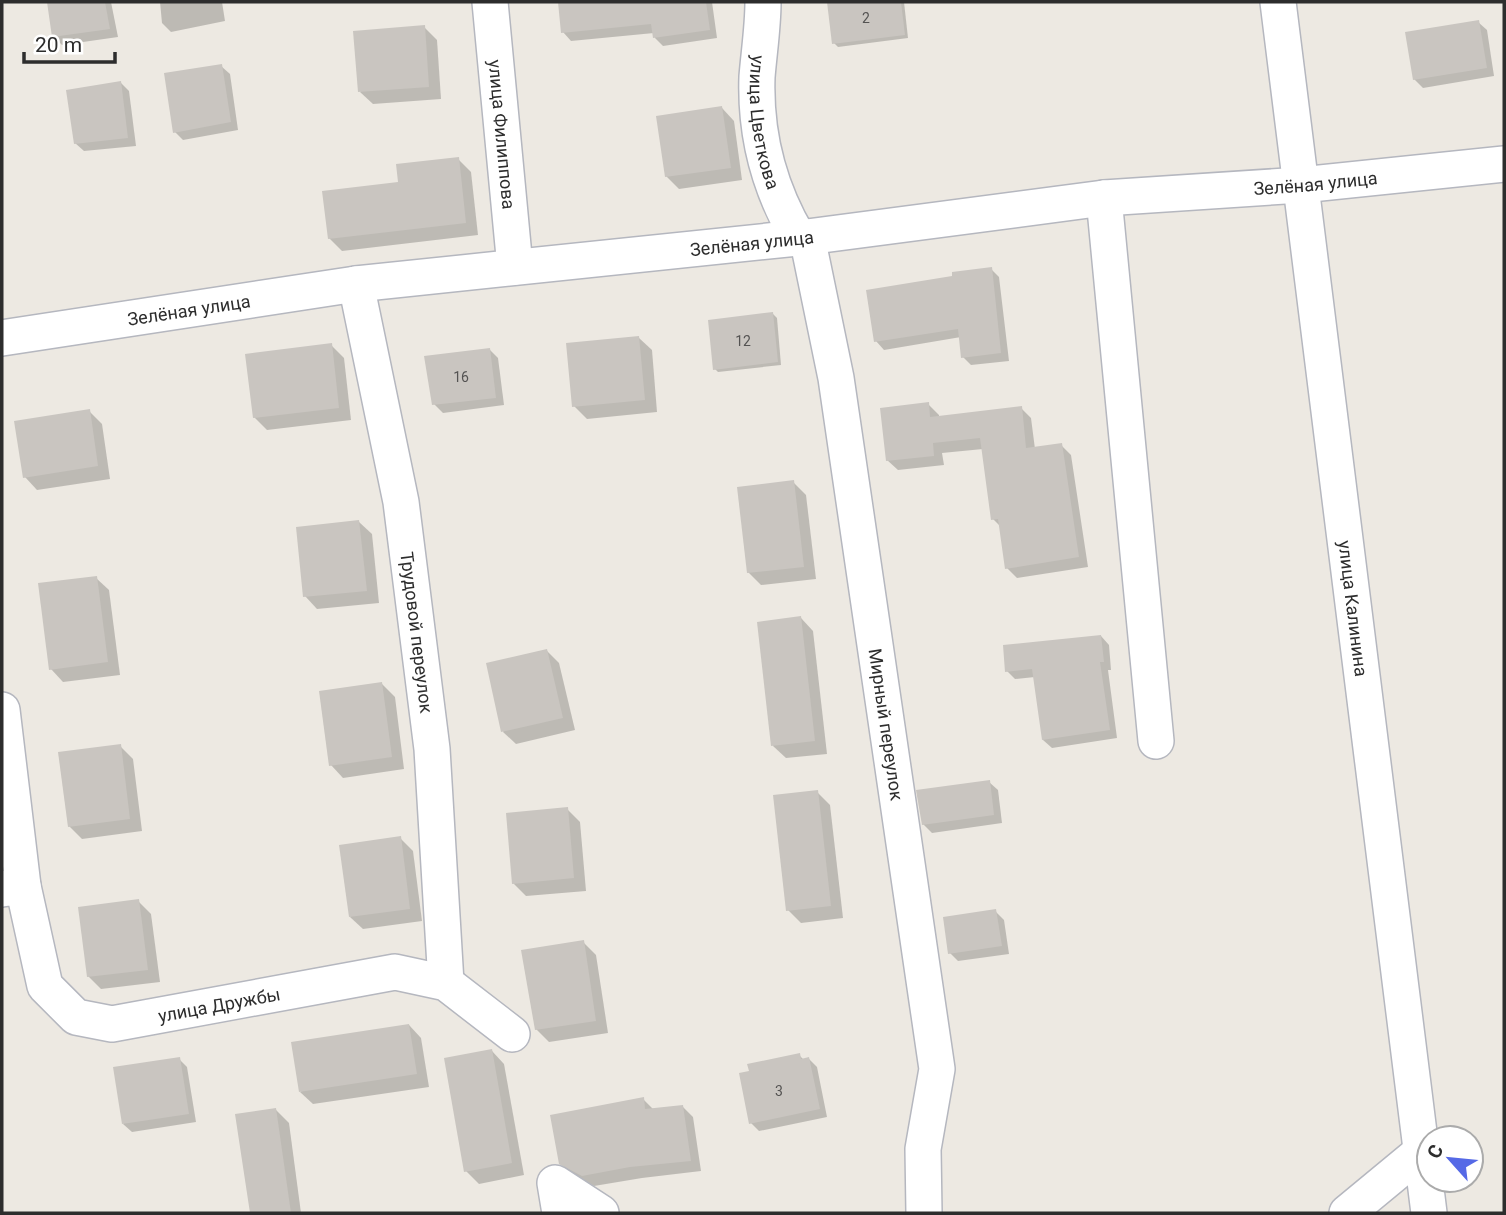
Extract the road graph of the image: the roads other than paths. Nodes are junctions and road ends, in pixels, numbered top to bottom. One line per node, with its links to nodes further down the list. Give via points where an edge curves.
1 (490, 2): 8 (street, улица Филиппова)
2 (763, 2): 7 (street, улица Цветкова, via 758,131 781,210)
3 (1278, 2): 5 (street, улица Калинина)
4 (1504, 164): 5 (street, Зелёная улица)
5 (1301, 185): 6 (street, Зелёная улица); 16 (street, улица Калинина)
6 (1104, 198): 7 (street, Зелёная улица); 12 (street)
7 (802, 237): 8 (street, Зелёная улица); 21 (street, Мирный переулок, via 836,378 937,1069 923,1149)
8 (515, 267): 9 (street, Зелёная улица)
9 (356, 284): 10 (street, Зелёная улица); 14 (street, Трудовой переулок, via 401,502 432,749)
10 (2, 338)
11 (2, 710): 13 (street, улица Дружбы)
12 (1156, 741)
13 (12, 888): 14 (street, улица Дружбы, via 45,986 76,1017 112,1024 394,972)
14 (446, 983): 15 (street, улица Дружбы)
15 (512, 1034)
16 (1419, 1124)
17 (1415, 1157): 22 (street)
18 (1427, 1194): 23 (street, улица Калинина)
19 (560, 1213): 20 (street, via 555,1184)
20 (601, 1213)
21 (924, 1213)
22 (1347, 1213)
23 (1429, 1213)

